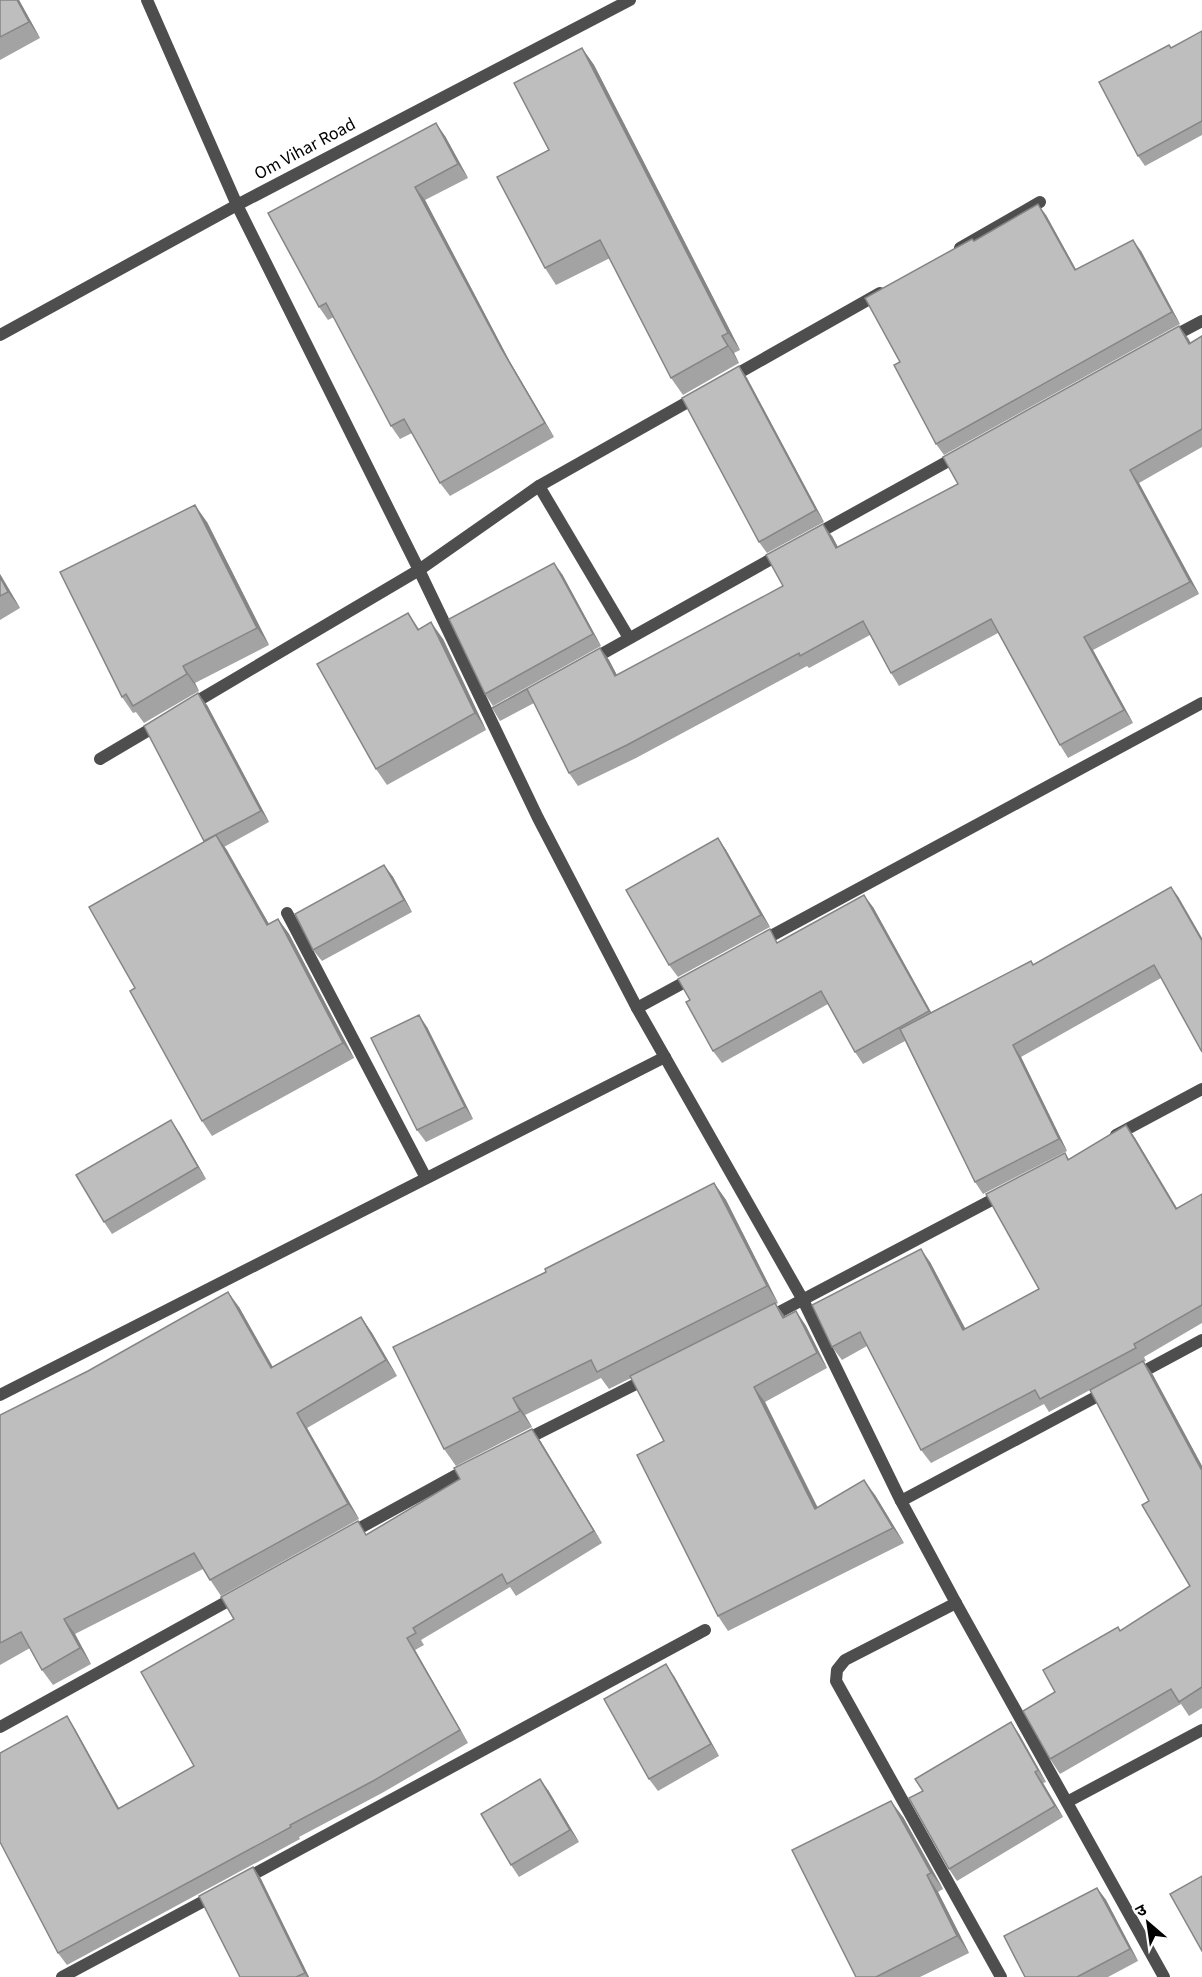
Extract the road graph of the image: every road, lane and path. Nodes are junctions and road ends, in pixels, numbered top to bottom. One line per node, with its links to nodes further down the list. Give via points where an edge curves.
1 (147, 0): 4 (street)
2 (630, 0): 4 (street, Om Vihar Road)
3 (1040, 202): 5 (street)
4 (237, 205): 8 (street, Om Vihar Road); 12 (street)
5 (946, 255)
6 (894, 285): 11 (street)
7 (1202, 321): 9 (street)
8 (0, 335)
9 (1160, 344)
10 (973, 448): 13 (street)
11 (539, 486): 12 (street); 13 (street)
12 (419, 570): 16 (street); 20 (street, via 495,714 538,818)
13 (629, 638): 14 (street)
14 (579, 666)
15 (1202, 703): 18 (street)
16 (100, 759)
17 (287, 913): 24 (street)
18 (751, 946)
19 (710, 969): 20 (street)
20 (637, 1008): 21 (street)
21 (665, 1057): 24 (street); 26 (street)
22 (1202, 1089): 23 (street)
23 (1108, 1139)
24 (426, 1178): 30 (street)
25 (1013, 1189): 26 (street)
26 (803, 1300): 27 (street); 33 (street)
27 (761, 1321)
28 (1202, 1340): 33 (street)
29 (656, 1374): 31 (street)
30 (0, 1395)
31 (509, 1448)
32 (477, 1464): 34 (street)
33 (901, 1501): 36 (street)
34 (342, 1538)
35 (249, 1589): 38 (street)
36 (956, 1603): 40 (street); 42 (street, via 845,1660 837,1670 836,1681)
37 (705, 1630): 41 (street)
38 (0, 1727)
39 (1202, 1730): 40 (street)
40 (1067, 1802): 43 (street)
41 (62, 1977)
42 (1000, 1977)
43 (1164, 1977)

